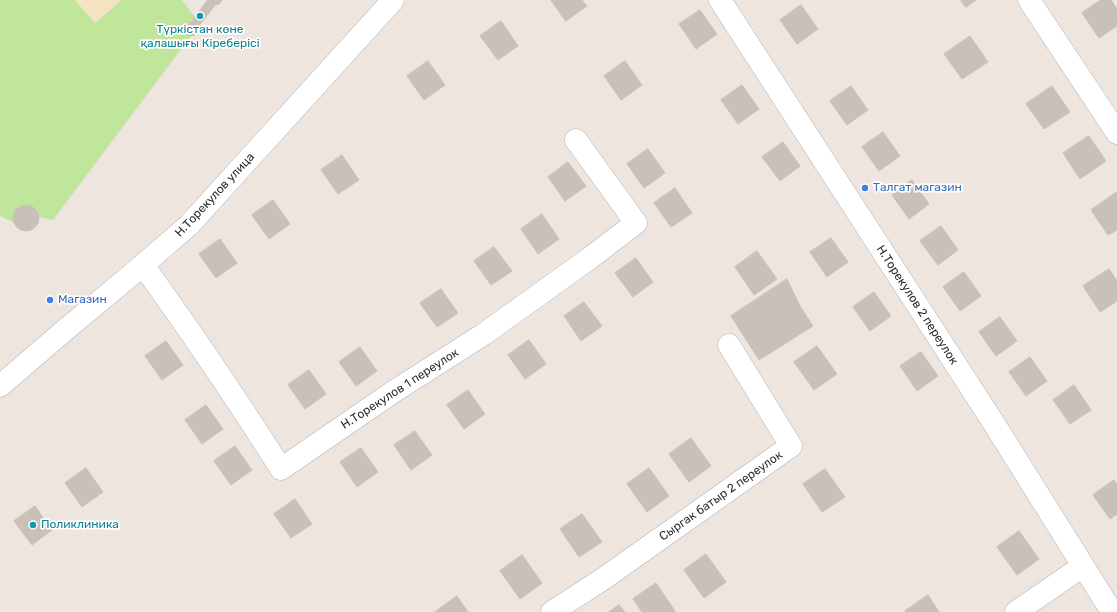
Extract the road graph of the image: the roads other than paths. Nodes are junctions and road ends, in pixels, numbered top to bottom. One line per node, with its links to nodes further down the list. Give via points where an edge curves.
1 (393, 0): 6 (street, Н.Торекулов улица, via 189,224)
2 (720, 0): 9 (street, Н.Торекулов 2 переулок)
3 (1029, 0): 4 (street)
4 (1117, 133)
5 (576, 140): 6 (street, Н.Торекулов 1 переулок, via 636,223 484,334 393,392 281,469 224,381)
6 (143, 265): 8 (street, Н.Торекулов улица)
7 (729, 345): 10 (street, Сыргак батыр 2 переулок, via 791,446)
8 (0, 386)
9 (1083, 566): 11 (street); 12 (street, Н.Торекулов 2 переулок)
10 (552, 612)
11 (1016, 612)
12 (1112, 612)

